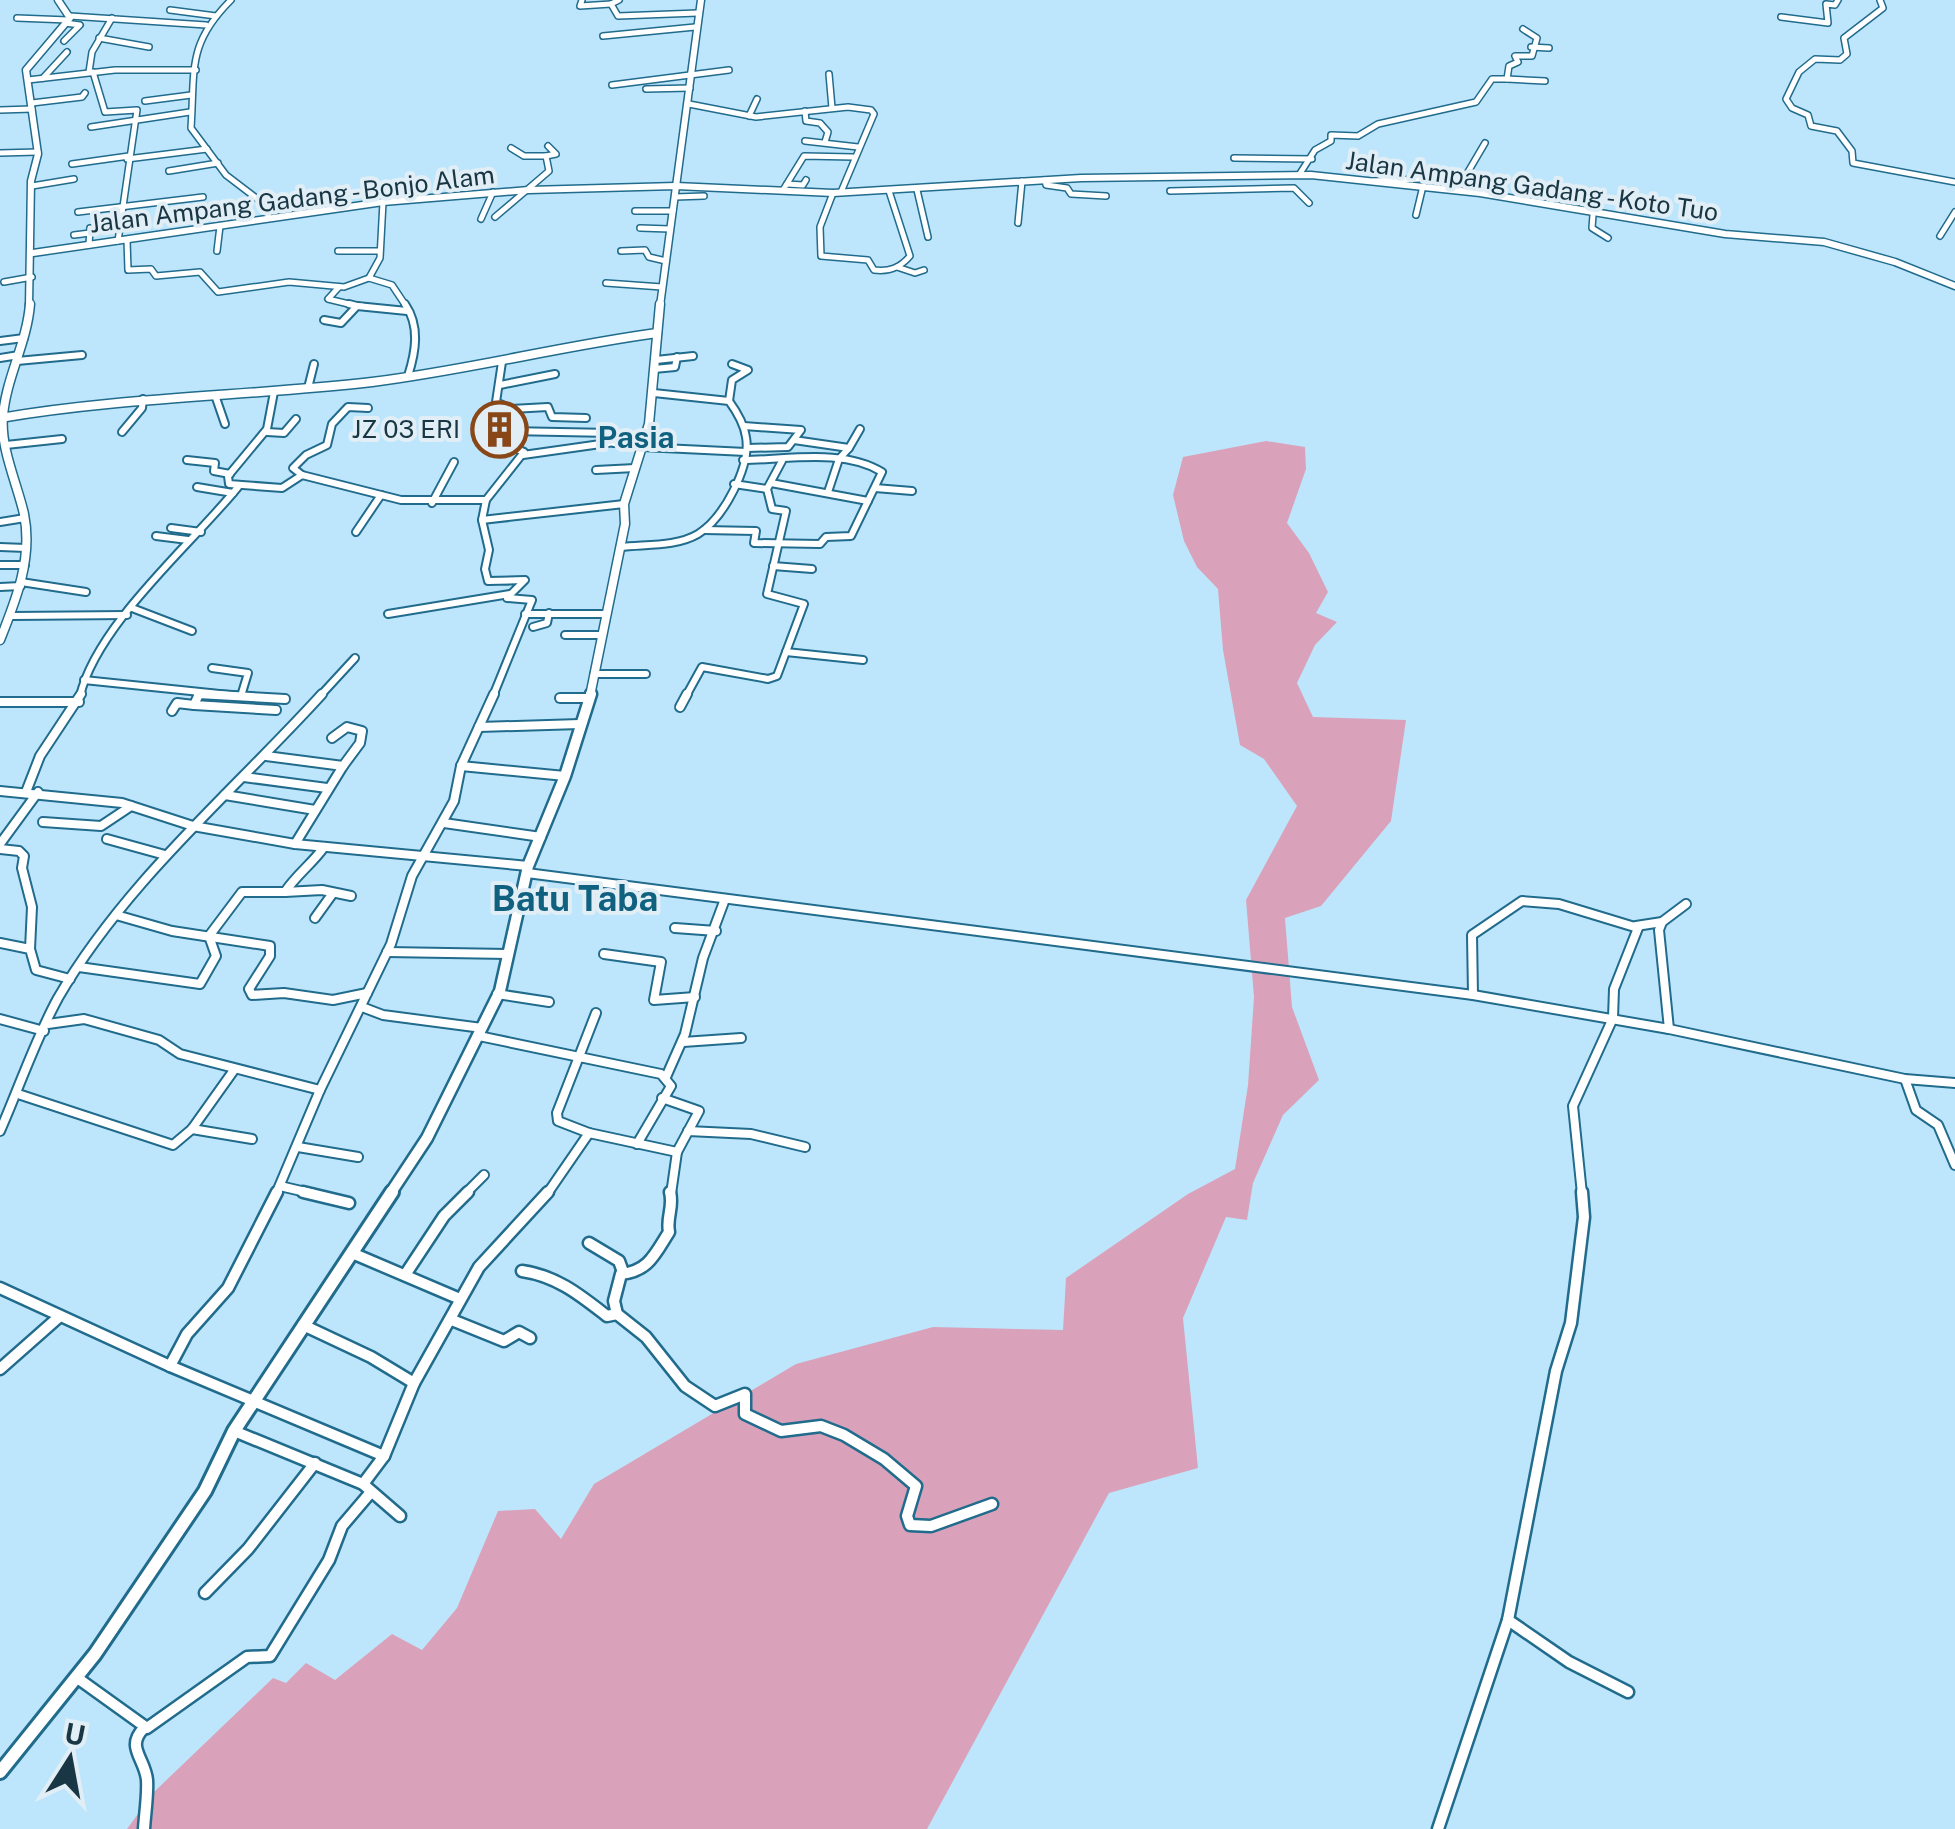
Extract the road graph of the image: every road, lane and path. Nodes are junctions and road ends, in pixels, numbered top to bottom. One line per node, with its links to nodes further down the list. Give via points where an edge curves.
1 (58, 0): 15 (street)
2 (231, 0): 11 (street)
3 (582, 0): 8 (street, via 580,6 593,8)
4 (619, 0): 8 (street)
5 (701, 0): 10 (street)
6 (1838, 0): 14 (street, via 1826,4 1828,23)
7 (1880, 0): 79 (street, via 1883,8 1843,40 1847,54 1816,59 1799,72 1786,100 1808,115 1811,126 1837,131 1853,163)
8 (611, 4): 10 (street, via 618,16)
9 (170, 10): 11 (street)
10 (698, 12): 17 (street)
11 (216, 16): 16 (street)
12 (17, 18): 15 (street)
13 (112, 18): 15 (street); 16 (street); 20 (street)
14 (1781, 18)
15 (68, 19): 21 (street, via 80,26); 32 (street, via 29,62)
16 (206, 25): 26 (street, via 196,46)
17 (696, 27): 19 (street); 29 (street)
18 (1523, 29): 23 (street, via 1536,36)
19 (604, 36)
20 (99, 38): 22 (street); 28 (street)
21 (64, 40)
22 (149, 47)
23 (1534, 47): 24 (street); 33 (street, via 1532,56 1514,57 1518,62)
24 (1549, 48)
25 (68, 52): 31 (street)
26 (196, 70): 28 (street); 39 (street)
27 (729, 70): 29 (street)
28 (91, 72): 31 (street); 51 (street, via 105,112 136,109)
29 (691, 72): 35 (street); 36 (street)
30 (829, 74): 45 (street)
31 (43, 78): 32 (street)
32 (28, 80): 44 (street)
33 (1506, 80): 34 (street); 68 (street, via 1492,79 1476,102 1378,124 1358,136 1331,135)
34 (1544, 81)
35 (612, 85)
36 (690, 88): 37 (street); 43 (street)
37 (646, 89)
38 (85, 92): 44 (street)
39 (191, 95): 42 (street); 49 (street)
40 (757, 98): 50 (street)
41 (871, 98): 47 (street)
42 (145, 101)
43 (688, 104): 50 (street); 86 (street)
44 (32, 106): 46 (street); 62 (street)
45 (832, 108): 47 (street); 48 (street)
46 (0, 110)
47 (870, 110): 60 (street)
48 (804, 111): 50 (street); 53 (street, via 806,121 822,124)
49 (190, 112): 51 (street); 61 (street, via 192,132)
50 (749, 116)
51 (138, 120): 52 (street); 65 (street)
52 (91, 127)
53 (824, 132): 55 (street); 56 (street)
54 (805, 141): 55 (street)
55 (815, 142): 56 (street)
56 (825, 142): 60 (street)
57 (1484, 143): 78 (street, via 1465,176)
58 (548, 146): 64 (street, via 556,154)
59 (511, 148): 64 (street)
60 (860, 148): 66 (street)
61 (207, 149): 65 (street); 69 (street)
62 (38, 152): 63 (street); 80 (street)
63 (0, 153)
64 (546, 156): 84 (street, via 549,172)
65 (128, 157): 70 (street); 98 (street)
66 (853, 157): 82 (street, via 804,156); 90 (street)
67 (1234, 158): 68 (street)
68 (1312, 159): 72 (street)
69 (218, 163): 71 (street); 95 (street)
70 (72, 164)
71 (169, 170)
72 (1299, 176): 73 (street, Jalan Ampang Gadang - Koto Tuo); 78 (street, Jalan Ampang Gadang - Koto Tuo)
73 (1260, 177): 76 (street, Jalan Ampang Gadang - Koto Tuo); 83 (street)
74 (74, 179): 80 (street)
75 (806, 180): 82 (street)
76 (1045, 180): 77 (street, Jalan Ampang Gadang - Koto Tuo); 93 (street, via 1071,194)
77 (1022, 181): 85 (street, Jalan Ampang Gadang - Koto Tuo); 111 (street)
78 (1373, 181): 81 (street, Jalan Ampang Gadang - Koto Tuo)
79 (1955, 182)
80 (32, 186): 126 (street)
81 (1424, 186): 103 (street); 104 (street, Jalan Ampang Gadang - Koto Tuo)
82 (784, 187): 86 (street, Jalan Ampang Gadang - Koto Tuo); 90 (street, Jalan Ampang Gadang - Koto Tuo)
83 (1265, 189): 88 (street); 97 (street, via 1296,188)
84 (529, 190): 86 (street, Jalan Ampang Gadang - Bonjo Alam); 89 (street, Jalan Ampang Gadang - Bonjo Alam); 105 (street)
85 (917, 190): 87 (street, Jalan Ampang Gadang - Koto Tuo); 110 (street)
86 (675, 191): 92 (street); 100 (street)
87 (890, 191): 90 (street, Jalan Ampang Gadang - Koto Tuo); 113 (street)
88 (1170, 191)
89 (493, 192): 96 (street, Jalan Ampang Gadang - Bonjo Alam); 108 (street)
90 (837, 192): 128 (street, via 820,228 820,256 870,261 884,272)
91 (309, 195): 95 (street)
92 (704, 196)
93 (1106, 196)
94 (203, 197): 98 (street)
95 (256, 202): 107 (street, via 264,204)
96 (384, 202): 107 (street, Jalan Ampang Gadang - Bonjo Alam); 123 (street)
97 (1309, 203)
98 (122, 210): 101 (street); 120 (street)
99 (635, 211): 100 (street)
100 (673, 211): 115 (street)
101 (78, 212)
102 (1955, 212): 109 (street)
103 (1416, 215)
104 (1593, 215): 119 (street, via 1592,228); 134 (street, Jalan Ampang Gadang - Koto Tuo, via 1831,243)
105 (495, 217)
106 (1942, 217): 109 (street)
107 (268, 218): 112 (street, Jalan Ampang Gadang - Bonjo Alam)
108 (481, 219)
109 (1953, 220): 117 (street)
110 (926, 223): 113 (street); 118 (street)
111 (1018, 223)
112 (220, 226): 120 (street, Jalan Ampang Gadang - Bonjo Alam); 125 (street)
113 (903, 226): 128 (street, via 910,256)
114 (640, 228): 115 (street)
115 (670, 229): 127 (street)
116 (74, 235): 121 (street, via 90,230)
117 (1940, 236)
118 (928, 237)
119 (1608, 238)
120 (122, 240): 121 (street, Jalan Ampang Gadang - Bonjo Alam); 135 (street, via 128,270 152,269 156,276 197,272 218,292 288,282)
121 (88, 245): 126 (street, Jalan Ampang Gadang - Bonjo Alam)
122 (338, 251): 123 (street)
123 (380, 251): 131 (street)
124 (621, 251): 127 (street, via 646,250)
125 (217, 252)
126 (34, 254): 130 (street)
127 (666, 261): 136 (street)
128 (897, 268): 129 (street)
129 (924, 270)
130 (32, 277): 132 (street); 141 (street)
131 (370, 278): 135 (street); 138 (street, via 392,286)
132 (4, 282)
133 (606, 283): 136 (street)
134 (1955, 286)
135 (339, 287): 137 (street, via 328,299)
136 (662, 288): 140 (street)
137 (357, 306): 138 (street); 139 (street, via 341,323)
138 (408, 311): 152 (street, via 414,338)
139 (324, 320)
140 (657, 333): 147 (street); 149 (street)
141 (24, 338): 142 (street); 146 (street)
142 (0, 341)
143 (82, 355): 146 (street)
144 (693, 356): 149 (street, via 677,357 675,367)
145 (0, 358): 146 (street)
146 (18, 358): 162 (street)
147 (502, 362): 152 (street); 153 (street)
148 (314, 364): 154 (street)
149 (655, 364): 156 (street)
150 (732, 364): 159 (street, via 748,370 732,380)
151 (555, 374): 153 (street)
152 (408, 376): 154 (street)
153 (500, 385): 161 (street, via 496,402)
154 (308, 388): 155 (street)
155 (274, 392): 157 (street); 170 (street)
156 (654, 393): 159 (street); 173 (street)
157 (215, 395): 158 (street); 165 (street)
158 (144, 400): 162 (street); 169 (street)
159 (729, 402): 166 (street)
160 (368, 408): 186 (street, via 348,406 332,424 327,445 305,452 293,468)
161 (511, 409): 163 (street, via 548,406 552,418); 168 (street)
162 (2, 417): 175 (street)
163 (586, 418)
164 (296, 420): 170 (street, via 284,433)
165 (225, 424)
166 (744, 426): 172 (street, via 800,429); 178 (street)
167 (860, 429): 176 (street)
168 (506, 431): 174 (street, via 612,433); 177 (street, via 503,445)
169 (122, 432)
170 (268, 432): 185 (street)
171 (62, 439): 175 (street)
172 (794, 440): 176 (street); 178 (street)
173 (643, 442): 174 (street); 178 (street); 183 (street)
174 (614, 443): 177 (street)
175 (6, 445): 199 (street)
176 (849, 448): 179 (street)
177 (523, 454): 195 (street)
178 (745, 454): 182 (street); 187 (street)
179 (840, 459): 182 (street); 190 (street, via 880,468); 193 (street)
180 (187, 460): 185 (street, via 215,463 214,471)
181 (454, 462): 197 (street)
182 (782, 462): 188 (street)
183 (635, 468): 184 (street); 198 (street)
184 (596, 470)
185 (230, 474): 191 (street, via 226,481)
186 (302, 475): 191 (street, via 285,487); 194 (street)
187 (734, 484): 188 (street); 203 (street)
188 (769, 486): 193 (street); 208 (street, via 772,509 786,511)
189 (198, 487): 191 (street)
190 (874, 488): 192 (street); 196 (street)
191 (236, 490): 204 (street)
192 (912, 491)
193 (828, 492): 196 (street)
194 (382, 495): 197 (street); 205 (street)
195 (486, 500): 197 (street); 200 (street)
196 (868, 500): 208 (street, via 850,536 826,537 820,544)
197 (432, 503)
198 (624, 504): 200 (street); 210 (street)
199 (25, 518): 201 (street); 211 (street)
200 (482, 520): 219 (street, via 490,550 488,581 525,582)
201 (0, 522)
202 (171, 528): 204 (street)
203 (704, 530): 208 (street, via 756,530 754,543); 210 (street)
204 (202, 532): 207 (street)
205 (356, 532)
206 (156, 536): 207 (street)
207 (188, 540): 220 (street)
208 (776, 543): 214 (street)
209 (0, 547): 211 (street)
210 (620, 547): 224 (street)
211 (26, 548): 213 (street)
212 (0, 565): 213 (street)
213 (25, 565): 216 (street)
214 (773, 566): 215 (street); 231 (street, via 768,596 804,604)
215 (812, 569)
216 (21, 584): 217 (street); 218 (street); 225 (street)
217 (0, 587)
218 (86, 592)
219 (510, 594): 222 (street); 223 (street, via 509,599 532,600)
220 (130, 612): 225 (street); 227 (street); 237 (street)
221 (549, 613): 223 (street); 224 (street); 226 (street, via 547,623)
222 (388, 614)
223 (525, 614): 250 (street)
224 (605, 614): 229 (street)
225 (12, 616): 230 (street)
226 (533, 627)
227 (192, 631)
228 (565, 635): 229 (street)
229 (602, 635): 235 (street)
230 (0, 640)
231 (786, 652): 233 (street); 246 (street, via 772,680 702,666)
232 (356, 658): 252 (street)
233 (864, 660)
234 (212, 668): 239 (street, via 248,672)
235 (594, 674): 236 (street); 241 (street)
236 (646, 674)
237 (84, 680): 238 (street); 244 (street)
238 (200, 694): 239 (street); 245 (street)
239 (241, 696): 242 (street)
240 (560, 698): 241 (street)
241 (589, 698): 249 (street)
242 (284, 699)
243 (0, 702): 244 (street)
244 (79, 702): 259 (street, via 40,756)
245 (194, 704): 247 (street, via 177,703); 248 (street)
246 (680, 707)
247 (172, 710)
248 (276, 710)
249 (580, 724): 250 (street); 255 (street)
250 (480, 727): 254 (street)
251 (332, 738): 253 (street, via 347,727 362,732)
252 (266, 756): 253 (street); 256 (street)
253 (343, 766): 257 (street)
254 (461, 766): 255 (street); 265 (street)
255 (565, 776): 267 (street)
256 (244, 777): 257 (street); 261 (street)
257 (327, 788): 263 (street)
258 (0, 791): 259 (street)
259 (26, 792): 260 (street)
260 (38, 792): 262 (street); 270 (street)
261 (225, 795): 263 (street); 266 (street)
262 (131, 806): 264 (street, via 102,828); 266 (street)
263 (315, 810): 269 (street)
264 (43, 822)
265 (444, 823): 267 (street); 273 (street)
266 (193, 826): 269 (street); 272 (street)
267 (540, 837): 274 (street)
268 (108, 839): 272 (street)
269 (295, 844): 271 (street)
270 (0, 846): 288 (street, via 24,856)
271 (324, 848): 273 (street); 275 (street)
272 (165, 855): 280 (street)
273 (425, 855): 274 (street); 289 (street)
274 (528, 870): 278 (street); 290 (street)
275 (285, 892): 276 (street); 286 (street, via 246,889)
276 (333, 893): 277 (street); 281 (street)
277 (351, 896)
278 (725, 899): 285 (street); 296 (street)
279 (1686, 904): 282 (street)
280 (116, 915): 286 (street); 292 (street)
281 (315, 918)
282 (1662, 922): 283 (street); 304 (street)
283 (1636, 926): 296 (street, via 1559,904 1518,902 1472,935); 301 (street, via 1614,989)
284 (675, 928): 285 (street)
285 (716, 931): 297 (street)
286 (210, 936): 292 (street, via 216,956 205,980 195,985); 294 (street, via 272,947 252,994 333,1000)
287 (0, 943): 288 (street)
288 (30, 950): 293 (street, via 36,970)
289 (387, 952): 290 (street); 294 (street)
290 (508, 954): 295 (street)
291 (604, 954): 297 (street, via 660,962 654,1000)
292 (80, 967): 293 (street)
293 (70, 979): 303 (street)
294 (367, 993): 299 (street)
295 (497, 994): 298 (street); 305 (street)
296 (1474, 995): 301 (street)
297 (694, 997): 307 (street)
298 (550, 1002)
299 (362, 1007): 305 (street); 313 (street)
300 (596, 1013): 308 (street)
301 (1613, 1018): 304 (street); 353 (street, via 1573,1106 1584,1217 1580,1256)
302 (0, 1019): 303 (street)
303 (46, 1027): 309 (street, via 84,1018); 314 (street)
304 (1669, 1028): 311 (street)
305 (481, 1032): 308 (street); 331 (street, via 426,1138)
306 (741, 1038): 307 (street)
307 (683, 1042): 310 (street)
308 (579, 1056): 310 (street); 319 (street, via 558,1121)
309 (234, 1070): 313 (street); 316 (street)
310 (666, 1077): 315 (street, via 670,1086)
311 (1905, 1078): 312 (street); 326 (street, via 1916,1110 1938,1126)
312 (1955, 1083)
313 (320, 1090): 322 (street)
314 (18, 1094): 316 (street, via 173,1146); 317 (street)
315 (662, 1098): 318 (street, via 698,1109); 321 (street)
316 (192, 1129): 320 (street)
317 (0, 1131)
318 (688, 1131): 323 (street, via 751,1134); 324 (street)
319 (589, 1133): 321 (street); 336 (street, via 538,1208 491,1253)
320 (252, 1139)
321 (636, 1144): 324 (street)
322 (298, 1147): 325 (street); 328 (street)
323 (805, 1147)
324 (677, 1152): 333 (street, via 667,1237 639,1272)
325 (358, 1157)
326 (1955, 1166)
327 (484, 1174): 334 (street, via 444,1216)
328 (280, 1186): 329 (street); 342 (street, via 228,1288 187,1334)
329 (349, 1204)
330 (589, 1243): 333 (street, via 619,1262)
331 (352, 1253): 334 (street); 340 (street)
332 (522, 1271): 337 (street, via 544,1274 607,1316)
333 (623, 1272): 337 (street, via 616,1288)
334 (405, 1275): 336 (street)
335 (0, 1288): 338 (street)
336 (460, 1299): 339 (street)
337 (618, 1314): 350 (street, via 644,1330 691,1394 715,1406 746,1394 744,1413 762,1423 781,1431 820,1426 884,1458 916,1486 910,1525)
338 (60, 1316): 342 (street); 343 (street)
339 (452, 1320): 341 (street, via 504,1342 519,1332); 344 (street)
340 (302, 1325): 344 (street); 345 (street)
341 (530, 1338)
342 (170, 1366): 345 (street)
343 (0, 1370)
344 (414, 1383): 347 (street)
345 (253, 1401): 346 (street); 347 (street)
346 (234, 1430): 348 (street); 354 (street, via 206,1491)
347 (384, 1456): 349 (street)
348 (315, 1463): 349 (street); 352 (street)
349 (367, 1488): 351 (street); 356 (street, via 274,1654 247,1657)
350 (992, 1504)
351 (400, 1516)
352 (204, 1594)
353 (1508, 1620): 355 (street); 359 (street)
354 (74, 1676): 356 (street); 357 (street)
355 (1628, 1692)
356 (144, 1728): 358 (street, via 134,1747 147,1776)
357 (0, 1772)
358 (144, 1829)
359 (1438, 1829)

